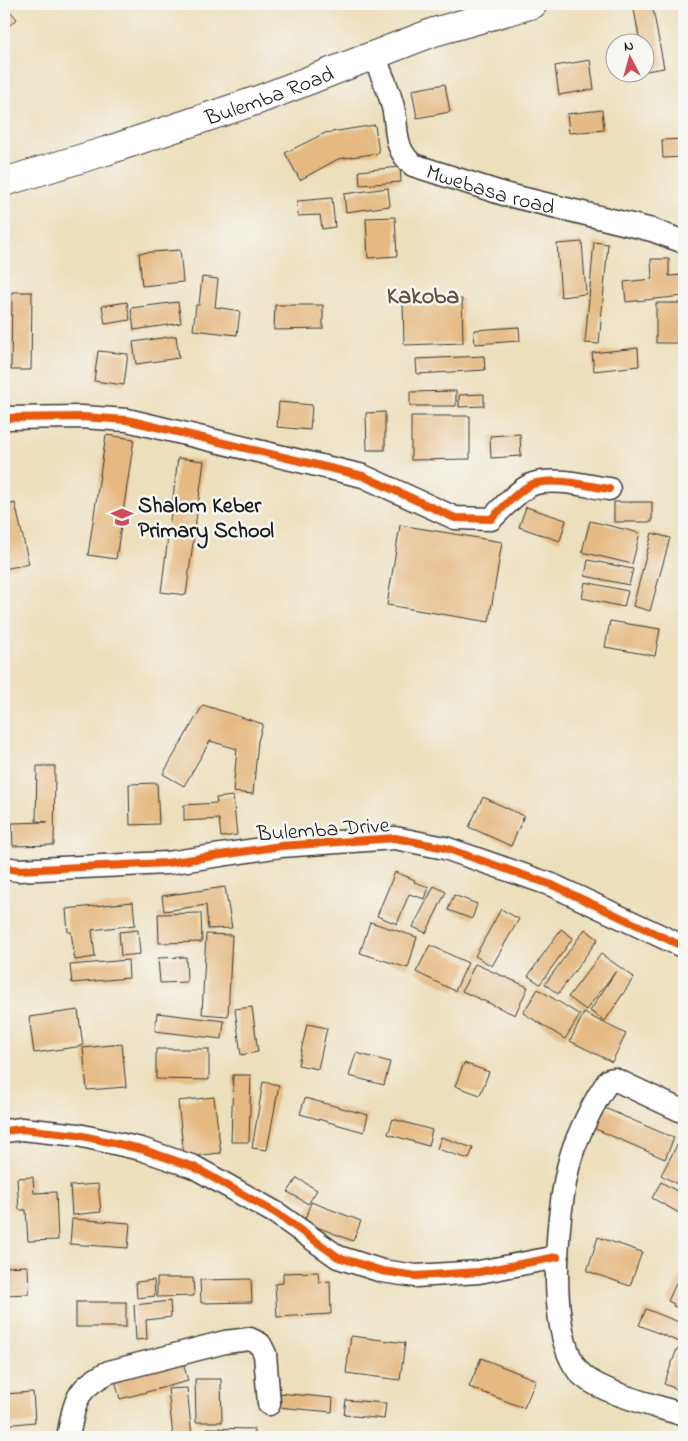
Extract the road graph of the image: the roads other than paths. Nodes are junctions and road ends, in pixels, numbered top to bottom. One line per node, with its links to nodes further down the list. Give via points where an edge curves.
1 (533, 4): 2 (main road, Bulemba Road, via 434,32)
2 (374, 55): 3 (main road, Bulemba Road, via 258,100); 4 (street, Mwebasa road, via 392,101 399,146 413,165 504,194 652,230)
3 (4, 182)
4 (684, 242)
5 (4, 418): 6 (street, via 127,420 363,476 455,518 492,519 532,484 553,481)
6 (610, 489)
7 (4, 868): 8 (street, Bulemba Drive, via 166,864 281,846 395,838 445,848 552,885)
8 (684, 947)
9 (684, 1112): 11 (street, via 614,1079 609,1080 595,1100 574,1147 560,1206)
10 (4, 1131): 11 (street, via 22,1129 78,1135 141,1149 194,1167 276,1214 338,1257 382,1271 416,1276 479,1272)
11 (557, 1257): 13 (street, via 559,1313 569,1356 582,1375 602,1388)
12 (269, 1404): 14 (street, via 260,1344 250,1339 226,1342 109,1372 94,1380 77,1399)
13 (684, 1415)
14 (68, 1437)

